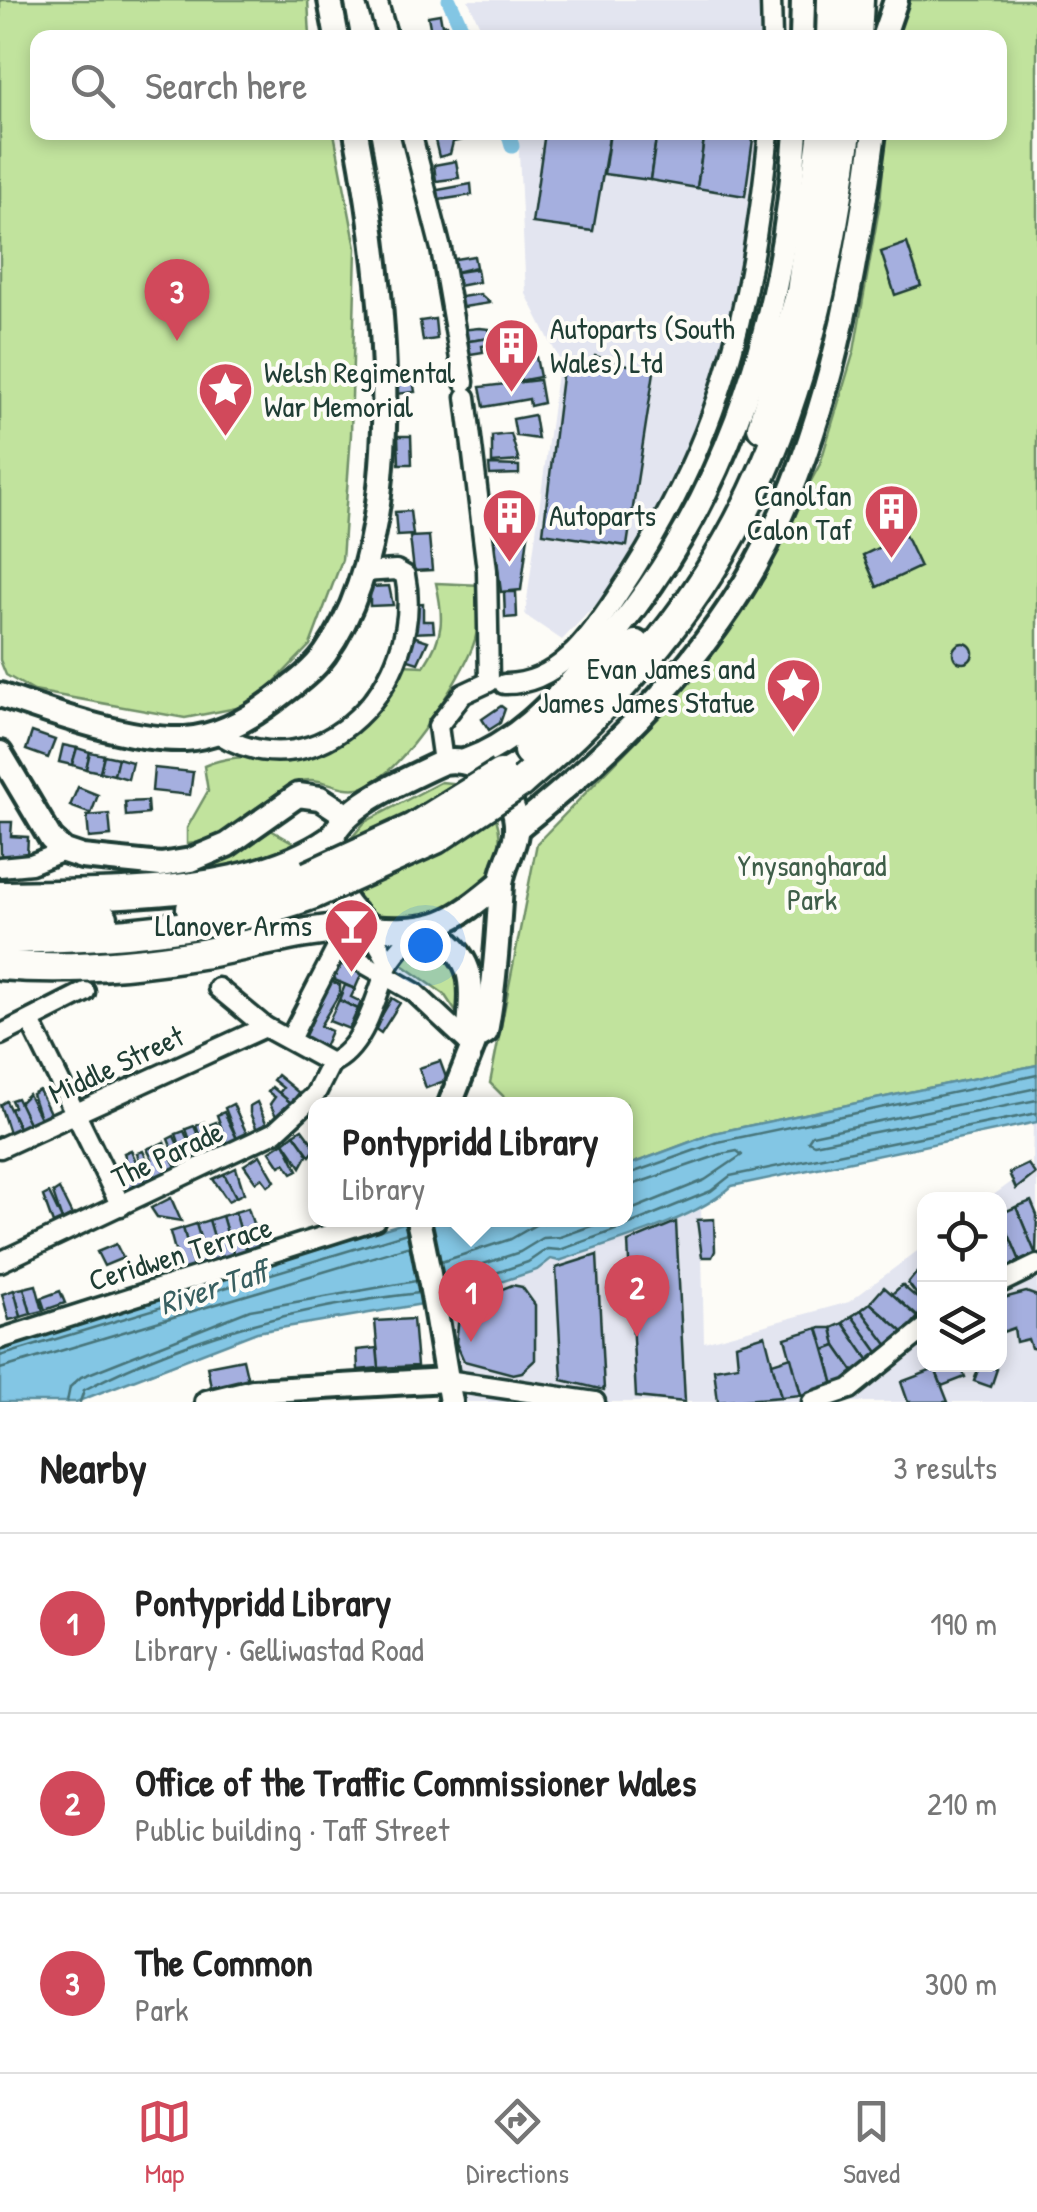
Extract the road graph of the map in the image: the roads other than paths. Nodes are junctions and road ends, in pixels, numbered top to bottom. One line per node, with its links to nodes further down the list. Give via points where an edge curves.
1 (330, 0): 9 (main road)
2 (377, 0): 10 (street)
3 (772, 0): 11 (street)
4 (803, 0): 12 (main road)
5 (832, 0): 13 (highway)
6 (858, 0): 14 (highway)
7 (883, 0): 15 (main road)
8 (896, 0): 16 (main road)
9 (336, 30)
10 (386, 30)
11 (772, 30)
12 (802, 30)
13 (831, 30)
14 (857, 30)
15 (882, 30)
16 (885, 30)
17 (357, 140): 24 (main road, via 373,224 383,452)
18 (414, 140): 25 (street, via 465,390)
19 (768, 140): 25 (street, via 736,344 690,476 665,524 579,648 530,681)
20 (795, 140): 29 (main road, via 765,333 748,398 710,490 616,634 537,717 499,745)
21 (822, 140): 30 (highway, via 801,292 776,390 739,484 649,630)
22 (846, 140): 30 (highway, via 835,228 797,390 747,511 673,631 623,690)
23 (873, 140): 32 (main road, via 837,348 766,545 722,618 646,711)
24 (362, 572): 27 (main road, via 335,636 312,670); 27 (street, via 405,575 408,627 394,669 351,726 306,751 242,749)
25 (497, 683): 29 (street, via 463,694 438,726)
26 (0, 695): 27 (main road, via 150,737)
27 (217, 733)
28 (0, 753): 34 (main road)
29 (454, 762): 31 (main road); 32 (main road, via 490,773 512,805)
30 (514, 776): 37 (highway, bridge, via 402,857)
31 (346, 815): 33 (main road); 34 (main road, via 320,798 298,795 227,845 161,865)
32 (516, 829): 36 (main road)
33 (331, 840): 38 (highway, via 302,856 203,885); 40 (main road, via 332,885)
34 (64, 851): 35 (street)
35 (0, 867)
36 (501, 882): 41 (main road, via 467,912); 51 (main road, via 492,1002 486,1032)
37 (311, 885): 39 (highway, via 183,910 105,918); 42 (highway, via 182,929)
38 (0, 896)
39 (0, 917)
40 (369, 928): 41 (main road); 43 (highway, via 96,967); 44 (street)
41 (422, 930): 44 (street, The Parade); 51 (main road, via 466,961)
42 (0, 939)
43 (0, 966)
44 (387, 968): 50 (street, via 337,948); 51 (street); 52 (street, The Parade, via 380,996 353,1041)
45 (218, 988): 48 (street)
46 (85, 992): 47 (street)
47 (30, 1021): 49 (street); 56 (street)
48 (260, 1029): 50 (street); 56 (street, Middle Street)
49 (0, 1035)
50 (290, 1039): 52 (street)
51 (475, 1043): 54 (main road)
52 (331, 1062): 53 (street, The Parade)
53 (313, 1097)
54 (453, 1097)
55 (308, 1102): 58 (street, The Parade, via 276,1132)
56 (75, 1113): 57 (street, Middle Street); 58 (street)
57 (0, 1148)
58 (121, 1206): 61 (street, The Parade)
59 (353, 1227): 65 (street, Ceridwen Terrace)
60 (420, 1227): 67 (main road)
61 (0, 1262)
62 (1035, 1268): 63 (street)
63 (1002, 1282)
64 (917, 1335): 71 (street, via 850,1389)
65 (0, 1339)
66 (362, 1388): 67 (main road); 68 (main road, via 253,1391); 69 (main road)
67 (449, 1391): 70 (street)
68 (207, 1402)
69 (394, 1402)
70 (595, 1402)
71 (812, 1402)

